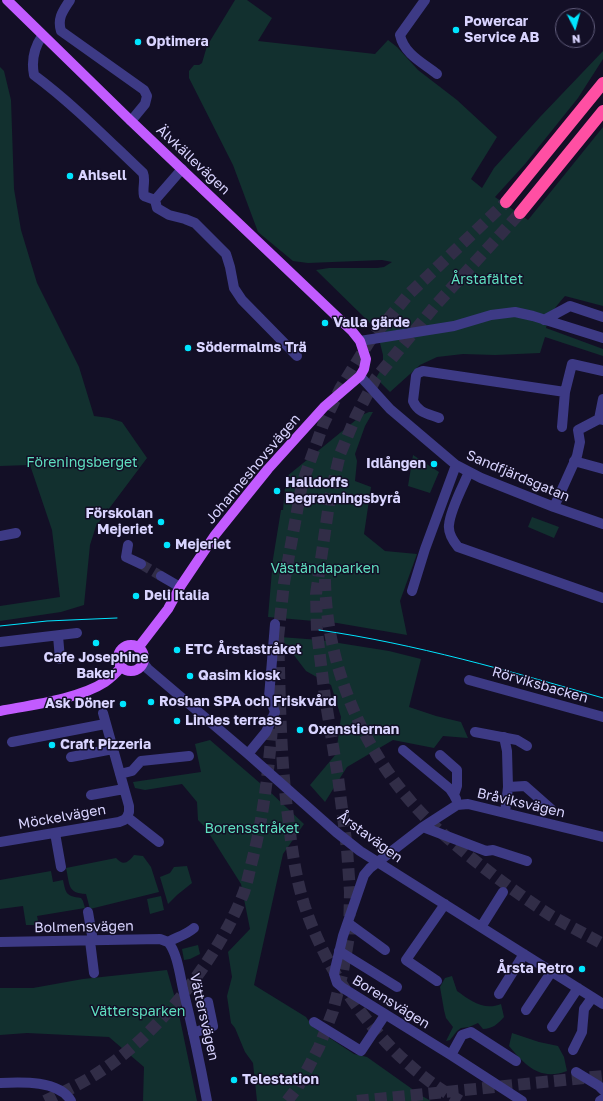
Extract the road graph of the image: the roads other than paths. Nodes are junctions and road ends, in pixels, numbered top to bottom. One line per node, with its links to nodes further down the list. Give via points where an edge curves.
1 (7, 0): 4 (main road, Älvkällevägen)
2 (70, 0): 8 (street, via 61,13 58,25 61,31 144,90 147,96 145,104)
3 (425, 0): 5 (street, via 400,35 409,52)
4 (42, 36): 8 (main road, Älvkällevägen); 10 (street, via 35,48 32,66 34,75 143,173 144,196)
5 (437, 74)
6 (603, 83): 11 (highway)
7 (603, 111): 12 (highway)
8 (131, 121): 9 (main road, Älvkällevägen)
9 (182, 169): 10 (street); 16 (main road, Älvkällevägen)
10 (155, 200): 17 (street, via 157,208 169,215 195,223 226,254 234,288 242,300)
11 (506, 202)
12 (520, 213)
13 (603, 317): 14 (street, via 570,306)
14 (544, 320): 15 (street); 16 (street, via 515,312 491,315 454,326)
15 (603, 338)
16 (360, 341): 19 (main road, Älvkällevägen, via 366,359)
17 (297, 356)
18 (603, 371): 20 (street, via 572,364)
19 (360, 376): 26 (street, Sandfjärdsgatan, via 390,409); 36 (main road, Johanneshovsvägen, via 324,407 268,469 215,535)
20 (565, 392): 22 (street, via 418,373 413,401 422,412); 24 (street)
21 (603, 399): 23 (street)
22 (439, 418)
23 (601, 419): 25 (street, via 578,430 580,442)
24 (562, 427)
25 (574, 461): 27 (street); 29 (street)
26 (456, 466): 28 (street, Sandfjärdsgatan); 37 (street)
27 (603, 469)
28 (469, 472): 29 (street, Sandfjärdsgatan); 38 (street, via 449,525 451,536 458,547)
29 (554, 507): 30 (street, Sandfjärdsgatan)
30 (603, 524)
31 (16, 533): 32 (street)
32 (0, 536)
33 (128, 544): 34 (street, via 126,557)
34 (141, 564)
35 (161, 576): 36 (street)
36 (180, 587): 43 (main road, Johanneshovsvägen, via 163,616)
37 (412, 591)
38 (603, 598)
39 (275, 624): 58 (street, via 269,697 275,712 266,732)
40 (77, 633): 41 (street)
41 (58, 636): 42 (street); 44 (street)
42 (0, 642)
43 (138, 648): 45 (main road, via 143,656); 46 (main road, via 129,646 121,650 118,657)
44 (60, 659)
45 (143, 663): 46 (main road, via 133,671); 58 (street, Årstavägen)
46 (121, 667): 48 (main road, via 106,682 89,691)
47 (469, 680): 50 (street, Rörviksbacken)
48 (0, 711)
49 (103, 713): 51 (street)
50 (603, 717)
51 (105, 724): 54 (street); 56 (street)
52 (475, 732): 53 (street)
53 (504, 737): 55 (street); 63 (street)
54 (12, 742)
55 (527, 746)
56 (113, 749): 61 (street); 62 (street)
57 (403, 750): 66 (street, via 450,790)
58 (248, 754): 75 (street, Årstavägen, via 336,832)
59 (440, 755): 66 (street, via 457,770)
60 (189, 756): 62 (street, via 141,761 132,771)
61 (71, 757)
62 (120, 774): 64 (street)
63 (508, 787): 67 (street, via 525,786); 68 (street)
64 (124, 789): 65 (street); 69 (street, via 129,806)
65 (91, 795)
66 (456, 800): 68 (street, Bråviksvägen); 70 (street, Bråviksvägen)
67 (551, 809)
68 (505, 813): 72 (street, Bråviksvägen)
69 (127, 817): 71 (street, Möckelvägen, via 119,822); 74 (street)
70 (424, 827): 75 (street, Bråviksvägen); 76 (street, via 486,851 493,850)
71 (55, 833): 73 (street, Möckelvägen); 77 (street)
72 (603, 837)
73 (0, 842)
74 (159, 842)
75 (378, 862): 79 (street, Årstavägen); 81 (street, Borensvägen, via 364,875)
76 (527, 862)
77 (62, 867)
78 (503, 892): 82 (street)
79 (445, 904): 82 (street, Årstavägen); 92 (street, via 406,960)
80 (88, 912): 84 (street)
81 (348, 923): 87 (street); 88 (street, Borensvägen)
82 (481, 927): 89 (street, Årstavägen)
83 (194, 928): 86 (street)
84 (92, 941): 85 (street, Bolmensvägen); 86 (street, Bolmensvägen, via 160,939); 91 (street)
85 (0, 942)
86 (168, 942): 103 (street, Vättersvägen, via 177,964)
87 (385, 950)
88 (339, 951): 93 (street); 100 (street, Borensvägen, via 334,974 337,983)
89 (524, 954): 90 (street, Årstavägen); 95 (street)
90 (552, 971): 94 (street, Årstavägen); 99 (street)
91 (94, 973)
92 (437, 981)
93 (397, 987)
94 (578, 988): 96 (street, Årstavägen); 102 (street)
95 (499, 994)
96 (592, 998): 98 (street, Årstavägen); 104 (street, via 584,1009 582,1032)
97 (208, 1002): 103 (street, via 212,1026)
98 (603, 1004)
99 (526, 1010)
100 (385, 1015): 101 (street, via 361,1051); 105 (street, Borensvägen)
101 (314, 1022)
102 (552, 1027)
103 (193, 1033): 112 (street, Vättersvägen)
104 (573, 1050)
105 (451, 1055): 106 (street, via 462,1035 471,1032); 113 (street, Borensvägen)
106 (516, 1061)
107 (576, 1072): 109 (street)
108 (0, 1083): 111 (street, via 51,1086 68,1096)
109 (603, 1090)
110 (603, 1099): 114 (street)
111 (71, 1101)
112 (207, 1101)
113 (522, 1101)
114 (600, 1101)

